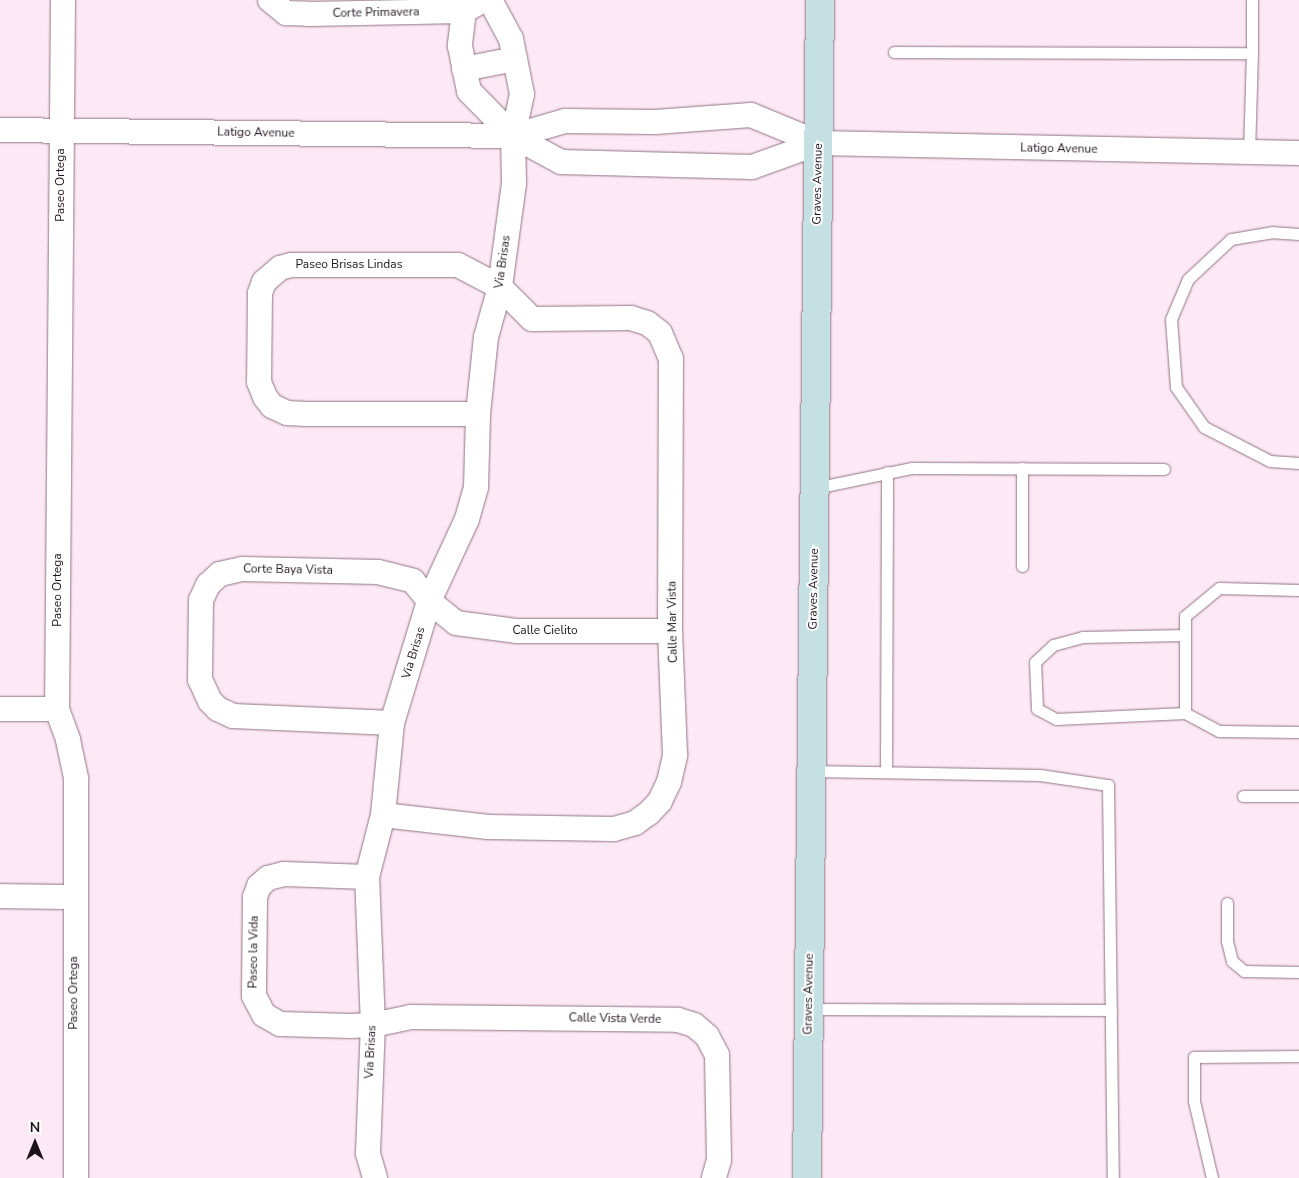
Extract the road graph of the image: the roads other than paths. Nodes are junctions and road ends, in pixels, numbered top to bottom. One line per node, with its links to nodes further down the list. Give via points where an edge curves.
1 (63, 0): 12 (street, Paseo Ortega)
2 (270, 0): 6 (street, Corte Primavera, via 286,13 309,14)
3 (490, 0): 9 (street, Via Brisas, via 510,39)
4 (820, 0): 14 (street, Graves Avenue)
5 (1252, 0): 8 (lane)
6 (474, 6): 10 (street, via 460,46)
7 (894, 52): 8 (lane)
8 (1252, 54): 15 (lane)
9 (515, 59): 10 (street); 13 (street, Via Brisas, via 522,94)
10 (464, 69): 13 (street, via 469,92)
11 (0, 130): 12 (street, Latigo Avenue)
12 (61, 131): 13 (street, Latigo Avenue); 31 (street, Paseo Ortega)
13 (513, 136): 14 (street, Latigo Avenue, via 564,121 656,122 751,115); 14 (street, Latigo Avenue, via 562,162 752,167); 18 (street, Via Brisas, via 514,183)
14 (819, 143): 15 (street, Latigo Avenue); 24 (street, Graves Avenue)
15 (1249, 153): 16 (street, Latigo Avenue)
16 (1299, 153)
17 (1299, 234): 20 (lane, via 1273,232 1231,239 1188,278 1170,319 1176,387 1204,427 1270,461)
18 (500, 287): 19 (street, Via Brisas, via 486,336); 19 (street, Paseo Brisas Lindas, via 458,265 291,265 271,274 260,293 259,382 264,397 272,406 287,413 307,414); 28 (street, Calle Mar Vista, via 532,319 631,318 647,323 660,333 669,348)
19 (478, 414): 27 (street, Via Brisas, via 476,487 467,520)
20 (1299, 462)
21 (1022, 468): 22 (lane); 23 (lane, via 912,468); 25 (lane)
22 (1164, 469)
23 (887, 472): 24 (lane); 36 (lane)
24 (815, 488): 35 (street, Graves Avenue)
25 (1022, 566)
26 (1299, 590): 29 (lane, via 1219,588 1186,616)
27 (430, 601): 28 (street, Calle Cielito, via 456,623 488,630); 33 (street, Via Brisas); 33 (street, Corte Baya Vista, via 413,581 378,572 242,569 220,574 208,585 201,600 200,680 210,701 218,709 233,716)
28 (670, 631): 39 (street, Calle Mar Vista, via 675,755 660,800 635,822 614,829 530,829)
29 (1186, 635): 32 (lane); 32 (lane, via 1082,637 1053,645 1035,662 1036,709 1056,719)
30 (0, 709): 31 (street)
31 (57, 709): 42 (street, Paseo Ortega, via 76,779)
32 (1185, 713): 34 (lane, via 1219,731)
33 (392, 723): 39 (street, Via Brisas)
34 (1299, 732)
35 (812, 771): 36 (lane); 45 (street, Graves Avenue)
36 (886, 772): 46 (lane, via 1040,775 1108,785)
37 (1243, 796): 38 (lane)
38 (1299, 796)
39 (383, 815): 40 (street, Via Brisas)
40 (367, 877): 47 (street, Via Brisas); 47 (street, Paseo la Vida, via 284,874 268,878 260,886 255,897 254,996 264,1015 280,1024)
41 (0, 896): 42 (street)
42 (74, 897): 49 (street, Paseo Ortega)
43 (1227, 903): 44 (lane, via 1226,941 1232,961 1244,971)
44 (1299, 972)
45 (809, 1009): 46 (lane); 52 (street, Graves Avenue)
46 (1111, 1010): 53 (lane)
47 (373, 1025): 50 (street, Via Brisas, via 368,1153); 51 (street, Calle Vista Verde, via 411,1017 678,1020 694,1025 707,1036 717,1055 719,1160)
48 (1299, 1056): 54 (lane, via 1194,1057 1194,1101)
49 (76, 1178)
50 (375, 1178)
51 (714, 1178)
52 (807, 1178)
53 (1113, 1178)
54 (1212, 1178)

